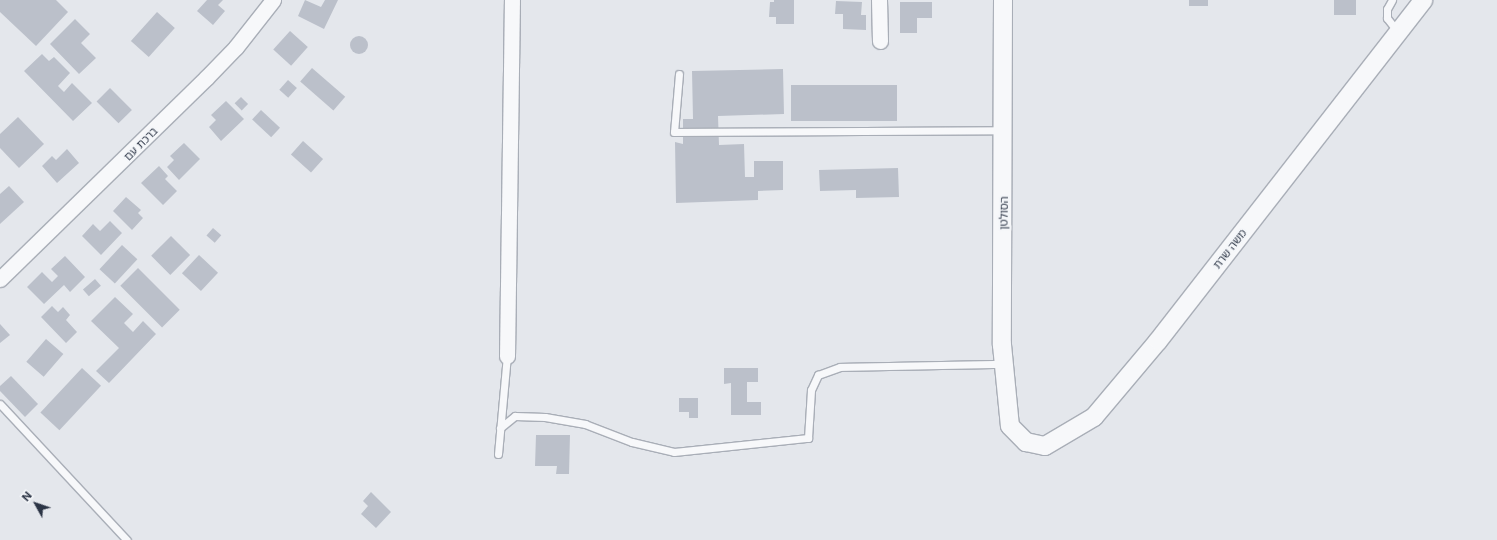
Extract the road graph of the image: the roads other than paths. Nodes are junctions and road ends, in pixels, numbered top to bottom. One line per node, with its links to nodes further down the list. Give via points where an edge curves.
1 (272, 0): 11 (street, ברכת עם, via 236,47 206,78)
2 (512, 0): 12 (street)
3 (879, 0): 8 (street)
4 (1003, 0): 10 (street, הסולטן)
5 (1392, 0): 7 (lane, via 1387,9 1387,18)
6 (1423, 0): 7 (street, משה שרת)
7 (1398, 33): 15 (street, משה שרת, via 1158,341 1094,417 1045,446 1026,442)
8 (880, 41)
9 (680, 74): 10 (lane, via 674,132)
10 (1004, 130): 13 (street, הסולטן)
11 (0, 279)
12 (507, 356): 16 (lane)
13 (1004, 364): 15 (street, הסולטן); 16 (lane, via 840,367 818,375 811,390 808,438 674,452 632,442 585,424 545,417 515,416)
14 (0, 404): 18 (lane)
15 (1010, 426)
16 (500, 428): 17 (lane)
17 (498, 454)
18 (127, 540)

